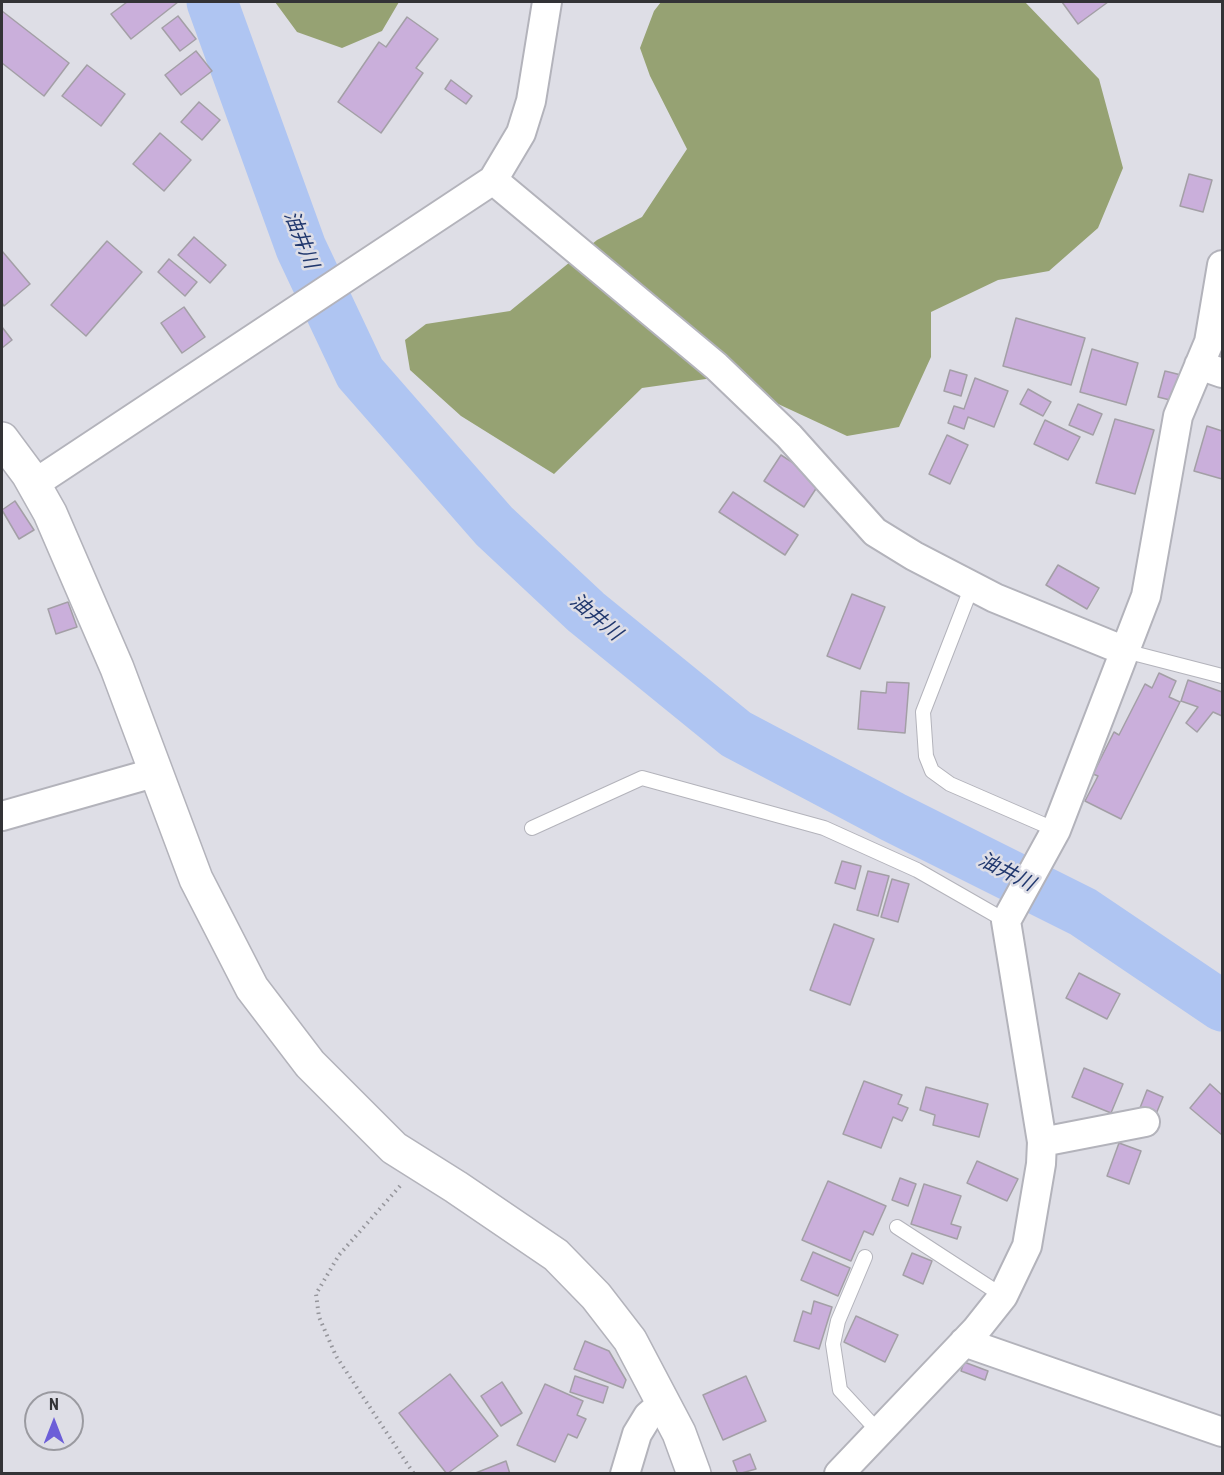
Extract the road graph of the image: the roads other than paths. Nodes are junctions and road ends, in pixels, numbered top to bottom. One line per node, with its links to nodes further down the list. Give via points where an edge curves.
1 (547, 2): 2 (street, via 531,101 521,133)
2 (493, 180): 6 (street); 7 (street, via 716,366 789,436 875,532)
3 (1222, 265): 4 (street, via 1209,342)
4 (1211, 369): 8 (street, via 1178,416 1146,596)
5 (2, 439): 6 (street)
6 (34, 484): 10 (street, via 117,669)
7 (972, 586): 8 (street); 13 (lane, via 923,712 926,756 932,771 950,784)
8 (1125, 651): 9 (lane); 13 (street)
9 (1222, 676)
10 (156, 772): 11 (street); 21 (street, via 196,879 252,988 310,1064 394,1148 556,1255 596,1296 630,1340)
11 (2, 816)
12 (532, 828): 14 (lane, via 642,778 824,828 917,870)
13 (1052, 838): 14 (street)
14 (1006, 921): 16 (street)
15 (1144, 1122): 16 (street)
16 (1042, 1143): 19 (street, via 1027,1246)
17 (897, 1227): 19 (lane)
18 (865, 1257): 22 (lane, via 838,1321 833,1344 840,1390)
19 (1003, 1296): 20 (street)
20 (964, 1342): 22 (street); 23 (street)
21 (663, 1403): 24 (street, via 648,1416 637,1434); 25 (street)
22 (879, 1432): 26 (street)
23 (1222, 1432)
24 (625, 1473)
25 (694, 1473)
26 (838, 1473)

